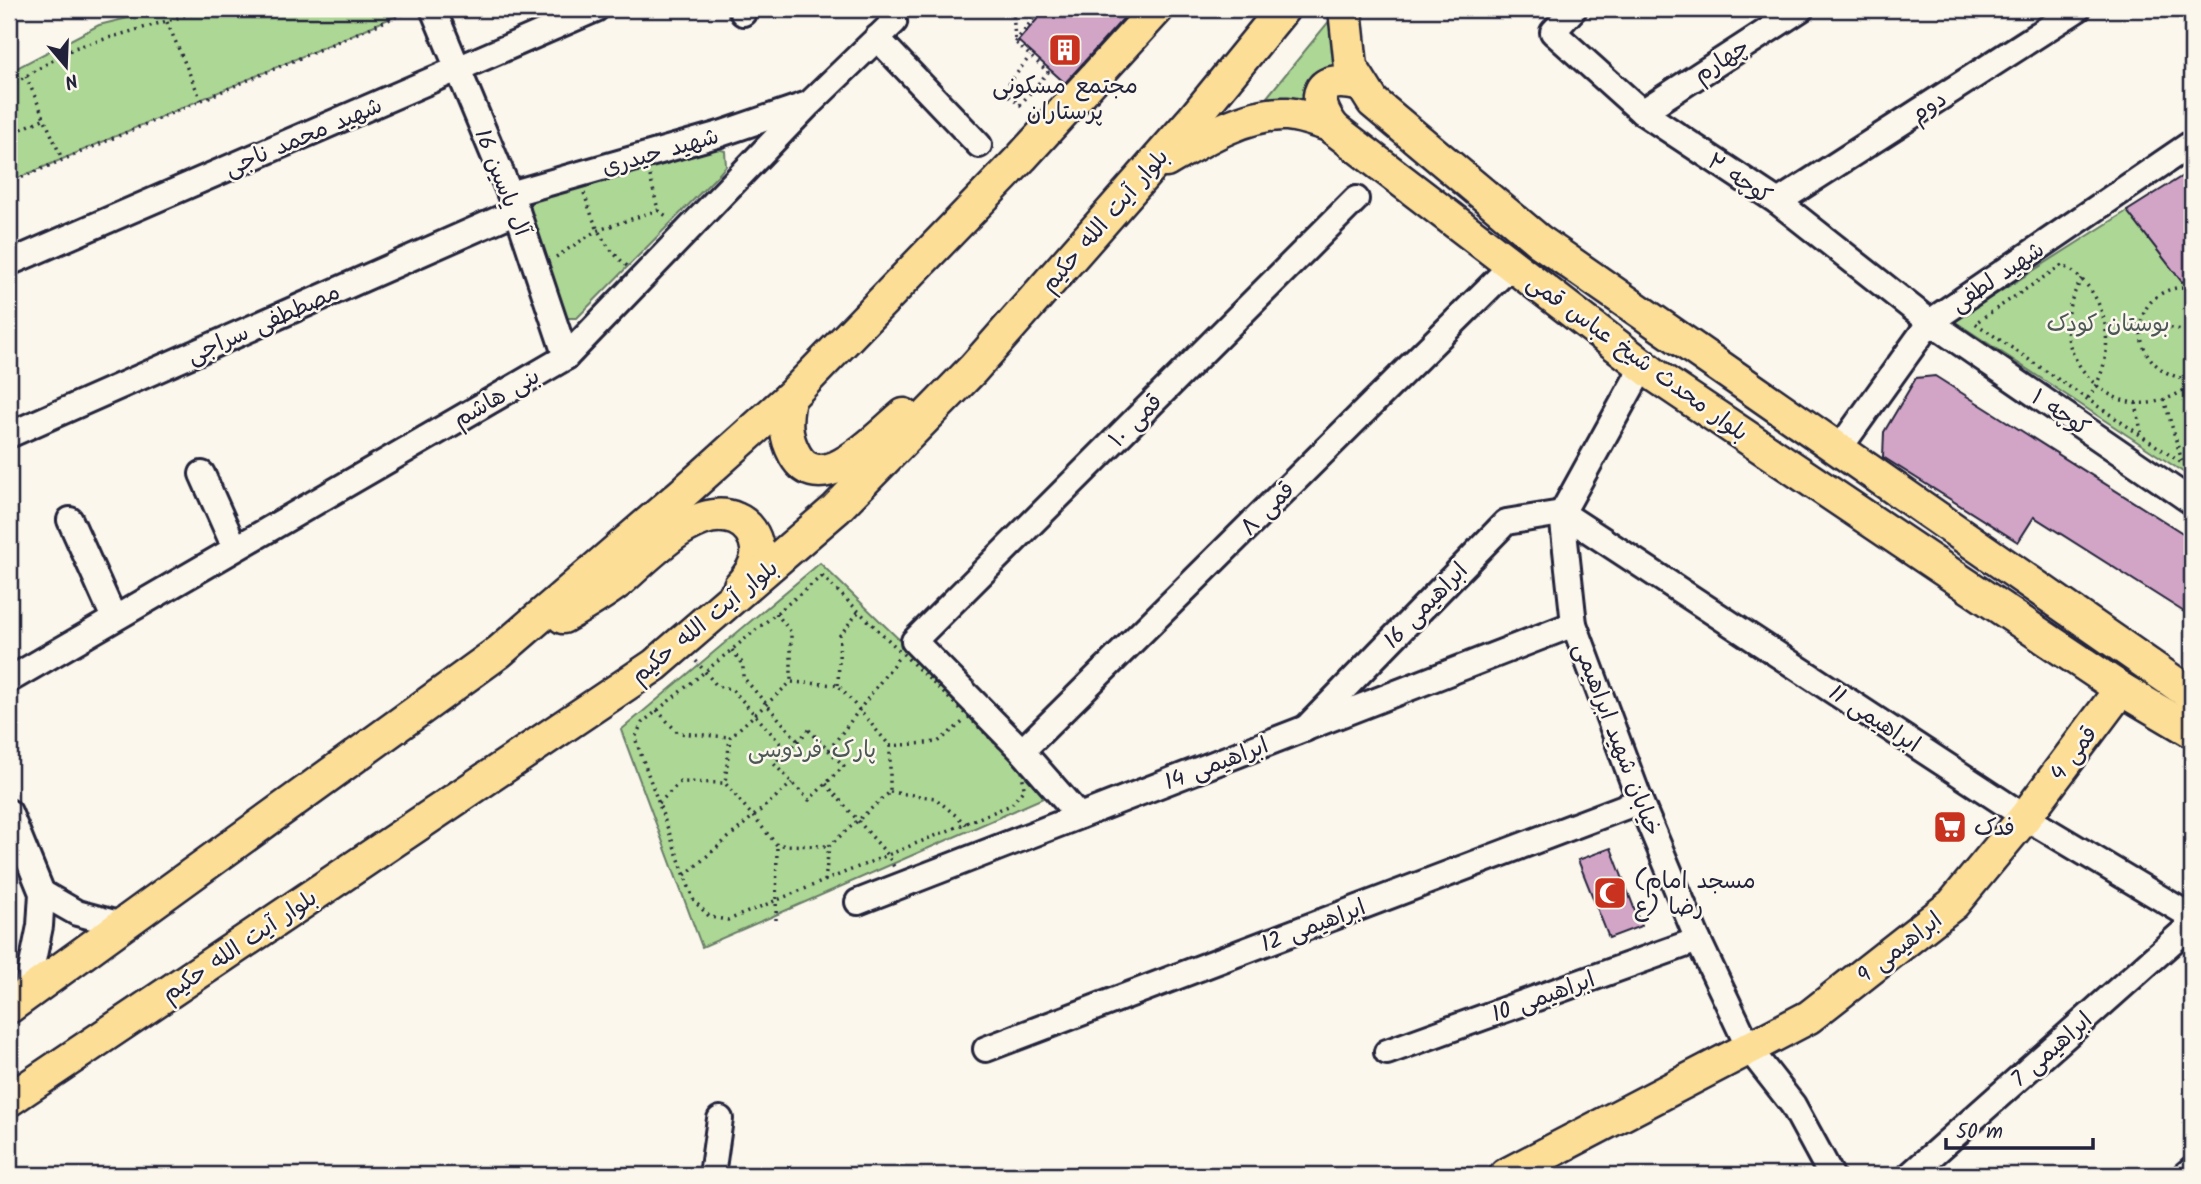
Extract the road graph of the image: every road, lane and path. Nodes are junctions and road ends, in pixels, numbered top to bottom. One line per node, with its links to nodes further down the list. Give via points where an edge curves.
1 (208, 9): 13 (path)
2 (596, 9): 17 (street, شهید محمد ناجی)
3 (889, 9): 14 (street, بنی هاشم, via 894,22)
4 (1013, 9): 15 (path)
5 (1041, 9): 15 (path)
6 (1157, 9): 57 (main road, via 1022,157)
7 (1283, 9): 31 (main road, بلوار آیت الله حکیم)
8 (1345, 9): 19 (main road, بلوار محدث شیخ عباس قمی, via 1351,67)
9 (1574, 9): 23 (street, کوچه ۲, via 1553,32)
10 (1801, 9): 23 (street, چهارم)
11 (2078, 9): 35 (street, دوم)
12 (421, 10): 17 (street, آل یاسین 16); 21 (path)
13 (166, 21): 18 (path, via 74,48); 21 (path)
14 (877, 38): 22 (street, بنی هاشم); 28 (street)
15 (1015, 42): 16 (path)
16 (1030, 56): 16 (path, via 1048,72 1020,105 1010,97 1008,85)
17 (457, 69): 36 (street, آل یاسین 16); 40 (street, شهید محمد ناجی)
18 (26, 76): 20 (path); 24 (path)
19 (1360, 85): 25 (main road, via 1335,81 1319,95 1320,110); 64 (main road, بلوار محدث شیخ عباس قمی, via 1373,102 1539,241)
20 (9, 86)
21 (201, 100): 30 (path)
22 (809, 104): 29 (street, شهید حیدری); 39 (street, بنی هاشم)
23 (1642, 112): 35 (street, کوچه ۲)
24 (46, 118): 26 (path); 30 (path)
25 (1334, 129): 31 (main road, بلوار محدث شیخ عباس قمی, via 1287,114 1263,116 1209,137); 41 (main road, بلوار محدث شیخ عباس قمی)
26 (9, 135)
27 (2192, 143): 46 (street, شهید لطفی)
28 (979, 145)
29 (644, 156): 32 (street, شهید حیدری); 37 (path)
30 (62, 159): 33 (path)
31 (1144, 173): 53 (main road, بلوار آیت الله حکیم)
32 (578, 174): 36 (street, شهید حیدری); 38 (path)
33 (9, 183)
34 (1356, 199): 78 (street, قمی ۱۰)
35 (1778, 202): 46 (street, کوچه ۲)
36 (513, 203): 42 (street, آل یاسین 16); 63 (street, مصططفی سراجی)
37 (658, 210): 38 (path); 39 (path)
38 (596, 231): 42 (path); 43 (path, via 607,248)
39 (687, 233): 43 (street, بنی هاشم)
40 (9, 263)
41 (1512, 265): 52 (main road, بلوار محدث شیخ عباس قمی); 99 (street, قمی ۸)
42 (536, 270): 51 (street, آل یاسین 16)
43 (641, 279): 51 (street, بنی هاشم)
44 (2082, 279): 49 (path, via 2100,305); 55 (path, via 2072,297 2067,331 2080,367); 58 (path, via 2062,265 1975,323)
45 (2183, 287): 47 (path, via 2154,299 2146,307)
46 (1930, 322): 64 (street, شهید لطفی); 68 (street, کوچه ۱)
47 (2142, 324): 49 (path); 50 (path); 54 (path, via 2140,337 2149,362)
48 (2192, 324): 50 (path)
49 (2107, 327): 55 (path)
50 (2192, 332)
51 (566, 357): 71 (street, بنی هاشم)
52 (1643, 366): 69 (street); 85 (main road, بلوار محدث شیخ عباس قمی)
53 (973, 369): 57 (main road, via 904,415 842,466 825,472 799,463 787,441); 74 (main road, بلوار آیت الله حکیم, via 836,509)
54 (2192, 382): 56 (path)
55 (2097, 386): 58 (path); 60 (path)
56 (2183, 391): 59 (path); 61 (path)
57 (789, 398): 80 (main road)
58 (2088, 398): 62 (path)
59 (2164, 400): 60 (path); 65 (path)
60 (2136, 403): 62 (path)
61 (2192, 408)
62 (2141, 433): 65 (path)
63 (9, 435)
64 (1839, 449): 86 (main road, بلوار محدث شیخ عباس قمی)
65 (2183, 463): 66 (path)
66 (2192, 470)
67 (202, 474): 71 (street)
68 (2192, 502)
69 (1562, 513): 76 (street, خیابان شهید ابراهیمی); 92 (street, ابراهیمی 16, via 1506,522); 109 (street, ابراهیمی 11)
70 (70, 520): 75 (street)
71 (235, 548): 75 (street, بنی هاشم)
72 (859, 611): 73 (path, via 822,576); 78 (path); 84 (path, via 840,635)
73 (776, 613): 79 (path); 83 (path, via 792,632)
74 (714, 617): 77 (main road, بلوار آیت الله حکیم); 80 (main road, via 751,573 757,551 744,523 728,515 702,517 681,529 585,605)
75 (114, 618): 82 (street, بنی هاشم)
76 (1574, 624): 92 (street, ابراهیمی 14); 104 (street, خیابان شهید ابراهیمی)
77 (681, 644): 81 (path); 130 (main road, بلوار آیت الله حکیم)
78 (909, 646): 89 (path); 91 (path); 99 (street)
79 (732, 650): 81 (path); 87 (path, via 743,664 743,677)
80 (499, 652): 124 (main road)
81 (705, 671): 88 (path); 90 (path, via 717,687 732,689)
82 (9, 680)
83 (790, 682): 84 (path); 87 (path)
84 (838, 685): 89 (path)
85 (2121, 689): 93 (main road, بلوار محدث شیخ عباس قمی); 109 (main road, قمی 4)
86 (2192, 695)
87 (766, 703): 90 (path); 95 (path)
88 (657, 710): 94 (path, via 678,733); 105 (path, via 642,723 635,738)
89 (859, 710): 96 (path); 97 (path)
90 (754, 714): 94 (path); 98 (path)
91 (970, 717): 96 (path, via 938,742); 111 (path, via 1011,758 1024,778 1024,789 1011,805)
92 (1305, 729): 108 (street, ابراهیمی 14)
93 (2192, 731)
94 (730, 737): 100 (path)
95 (798, 741): 97 (path, via 809,730); 98 (path)
96 (890, 746): 103 (path)
97 (829, 750): 102 (path, via 844,766)
98 (787, 751): 101 (path, via 774,764)
99 (1022, 751): 108 (street)
100 (725, 783): 105 (path, via 680,782); 107 (path)
101 (792, 783): 102 (path, via 808,800); 107 (path)
102 (826, 783): 110 (path)
103 (890, 792): 110 (path); 111 (path, via 935,798)
104 (1640, 801): 125 (street, خیابان شهید ابراهیمی); 127 (street, ابراهیمی 12)
105 (659, 803): 115 (path)
106 (9, 812): 118 (street)
107 (752, 816): 112 (path); 115 (path)
108 (1079, 816): 117 (street, ابراهیمی 14)
109 (2025, 817): 121 (street, ابراهیمی 11); 128 (main road, ابراهیمی 9, via 1953,904 1810,1017)
110 (859, 820): 113 (path); 114 (path)
111 (965, 824): 114 (path)
112 (777, 845): 113 (path); 119 (path)
113 (829, 846): 116 (path)
114 (888, 855): 116 (path); 117 (path)
115 (685, 876): 119 (path, via 694,901 710,918 728,920)
116 (825, 881): 119 (path)
117 (903, 884): 120 (street, ابراهیمی 14)
118 (42, 893): 124 (street, via 77,913); 126 (street, via 40,926)
119 (776, 901): 122 (path)
120 (858, 902)
121 (2192, 917)
122 (776, 920)
123 (2192, 923): 136 (street, ابراهیمی 7)
124 (126, 926): 126 (main road)
125 (1698, 940): 128 (street, خیابان شهید ابراهیمی); 129 (street, ابراهیمی 10)
126 (17, 1001)
127 (985, 1049)
128 (1750, 1050): 134 (main road, ابراهیمی 9); 135 (street, خیابان شهید ابراهیمی, via 1793,1105)
129 (1387, 1052)
130 (9, 1100)
131 (720, 1119): 133 (street)
132 (2192, 1169): 137 (street)
133 (712, 1175)
134 (1506, 1175)
135 (1831, 1175)
136 (1910, 1175)
137 (2185, 1175)

